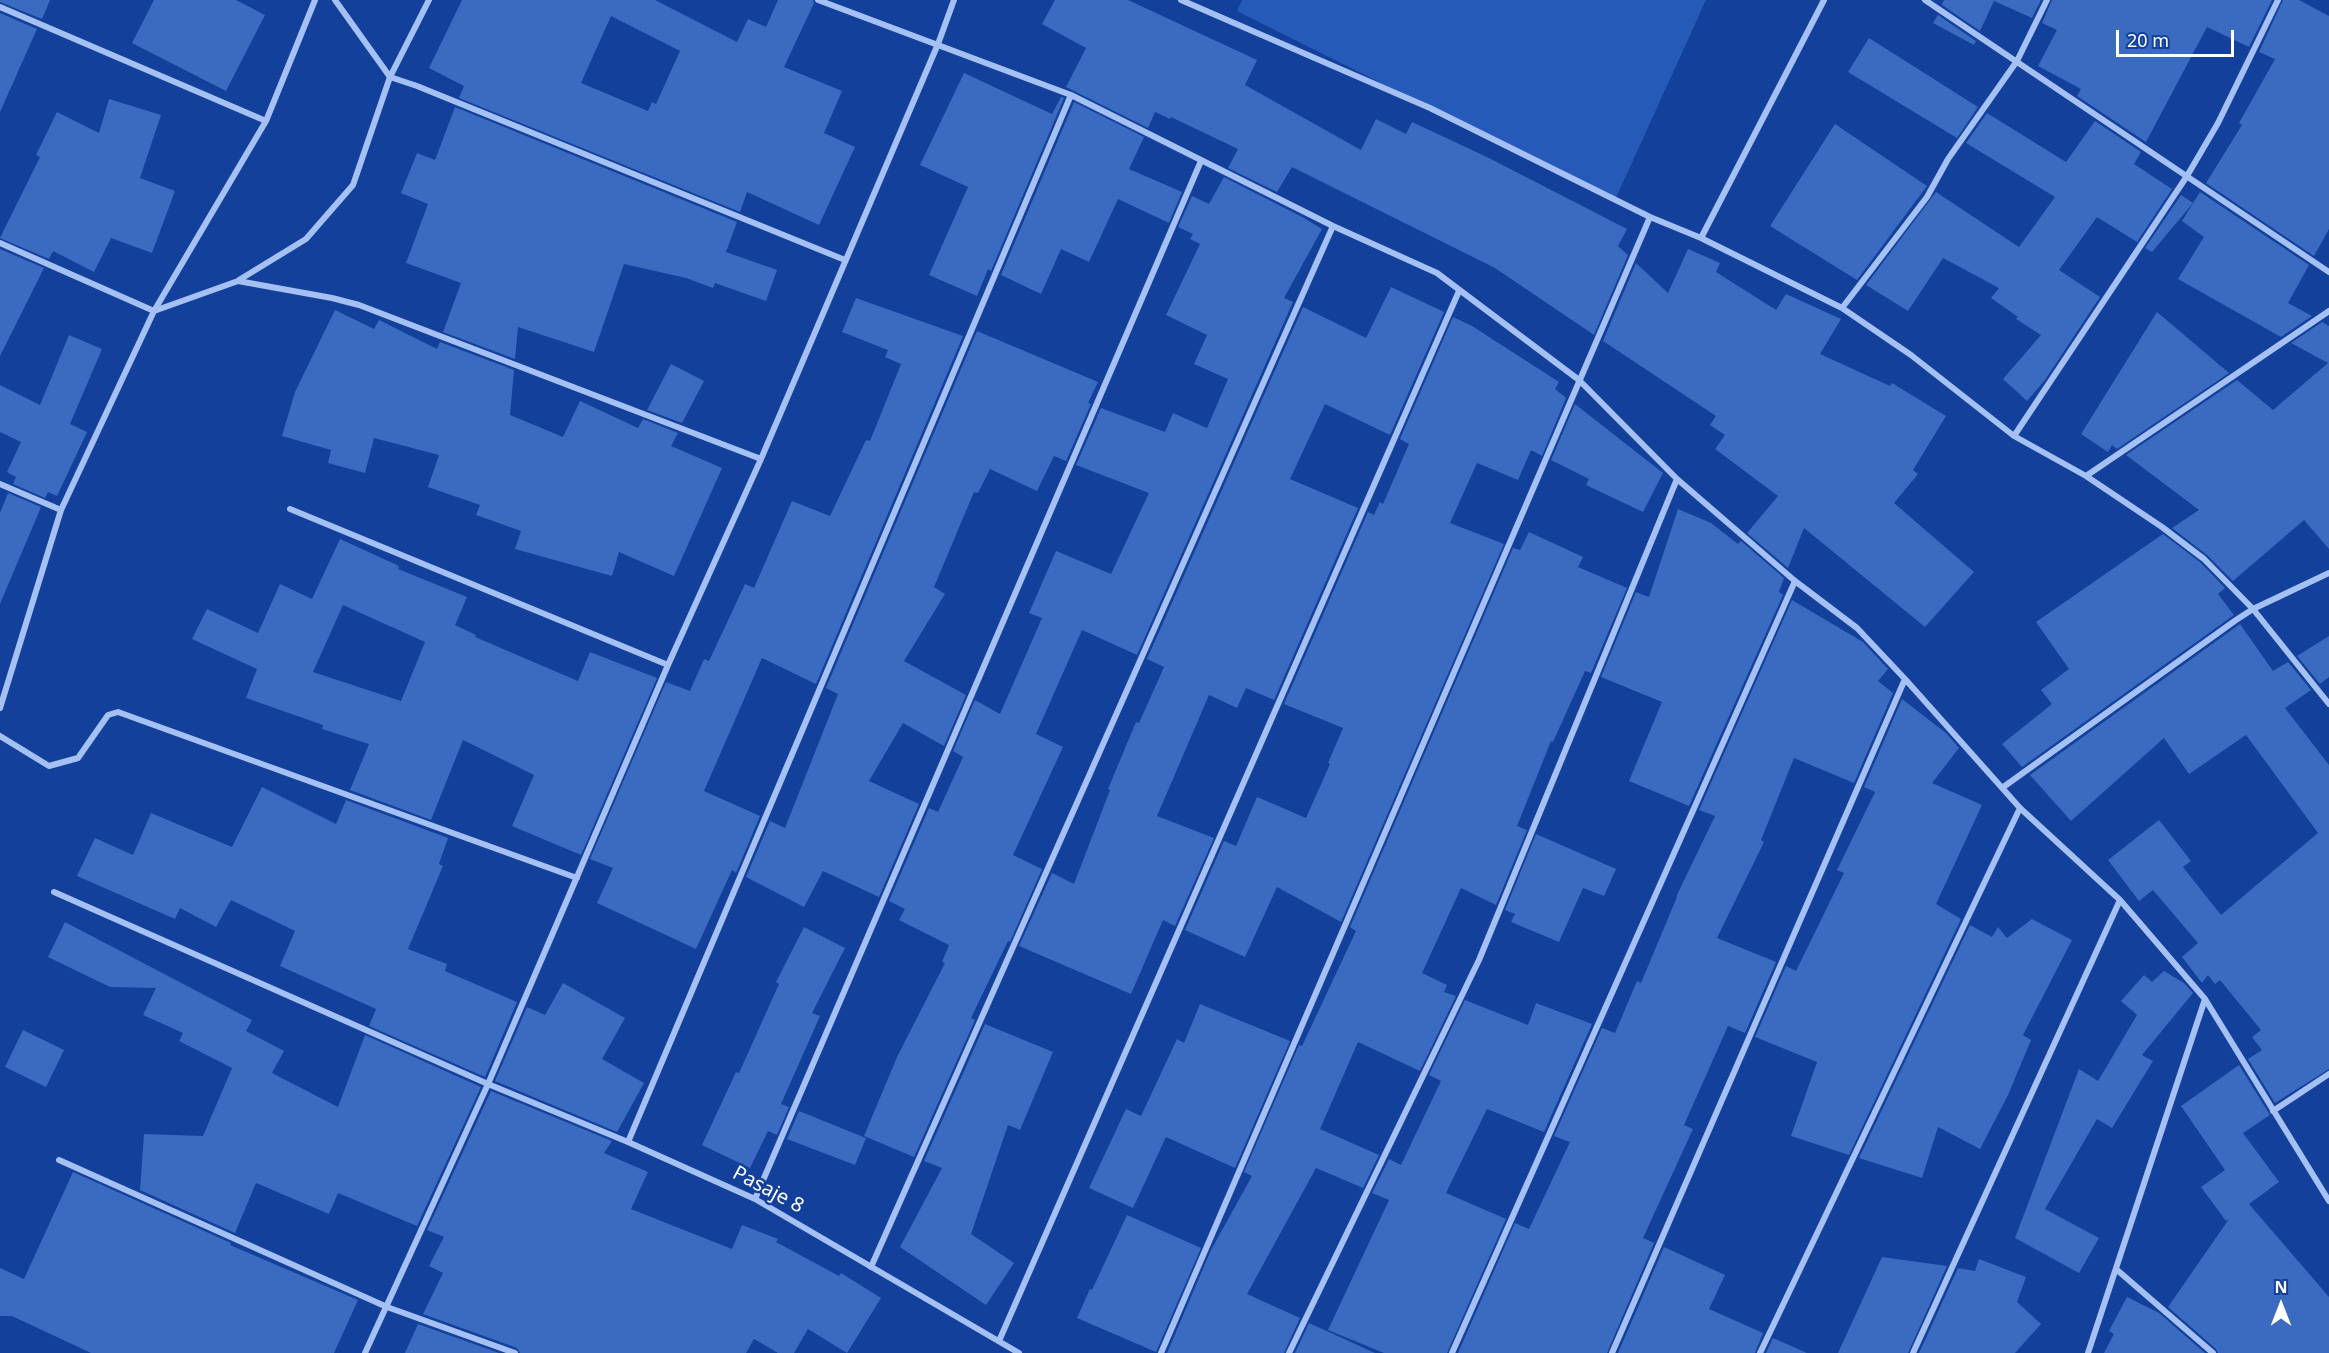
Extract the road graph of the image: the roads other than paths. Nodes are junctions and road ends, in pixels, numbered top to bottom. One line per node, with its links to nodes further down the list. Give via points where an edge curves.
1 (315, 0): 16 (street)
2 (335, 0): 14 (street)
3 (429, 0): 14 (street)
4 (818, 0): 12 (street)
5 (954, 0): 12 (street)
6 (1181, 0): 19 (street, via 1430,108)
7 (1824, 0): 21 (street)
8 (1925, 0): 13 (street)
9 (2047, 0): 13 (street)
10 (2278, 0): 18 (street, via 2218,123)
11 (0, 7): 16 (street)
12 (938, 44): 15 (street); 23 (street)
13 (2017, 61): 18 (street); 27 (street, via 1948,159 1927,197)
14 (390, 77): 23 (street); 25 (street, via 352,185 306,239)
15 (1071, 94): 17 (street); 55 (street)
16 (266, 121): 28 (street)
17 (1201, 161): 20 (street); 57 (street)
18 (2187, 176): 24 (street); 31 (street)
19 (1650, 217): 21 (street); 30 (street)
20 (1333, 226): 26 (street, via 1437,273); 59 (street)
21 (1701, 238): 27 (street)
22 (0, 243): 28 (street)
23 (845, 260): 32 (street)
24 (2329, 272)
25 (238, 280): 28 (street); 32 (street, via 359,305)
26 (1459, 291): 30 (street); 62 (street)
27 (1842, 308): 31 (street, via 1911,354)
28 (154, 311): 37 (street)
29 (2329, 311): 33 (street)
30 (1579, 380): 34 (street); 66 (street)
31 (2014, 436): 33 (street)
32 (761, 459): 41 (street)
33 (2086, 476): 40 (street, via 2204,559)
34 (1677, 479): 39 (street); 67 (street, via 1479,960)
35 (0, 484): 37 (street)
36 (290, 509): 41 (street)
37 (61, 510): 44 (street)
38 (2329, 573): 40 (street)
39 (1795, 581): 42 (street, via 1857,628); 68 (street)
40 (2253, 609): 43 (street); 46 (street)
41 (668, 665): 48 (street)
42 (1905, 679): 46 (street); 69 (street)
43 (2329, 704)
44 (0, 708)
45 (0, 736): 48 (street, via 49,766 78,758 108,715 118,712)
46 (2002, 788): 47 (street)
47 (2020, 808): 50 (street); 70 (street)
48 (577, 878): 53 (street)
49 (54, 892): 53 (street, Pasaje 8)
50 (2120, 900): 51 (street); 71 (street)
51 (2205, 999): 54 (street); 60 (street)
52 (2329, 1074): 54 (street)
53 (488, 1084): 55 (street, Pasaje 8); 61 (street)
54 (2273, 1111): 58 (street)
55 (628, 1142): 57 (street, Pasaje 8)
56 (59, 1160): 61 (street)
57 (755, 1199): 59 (street, Pasaje 8)
58 (2329, 1201)
59 (871, 1267): 62 (street, Pasaje 8)
60 (2116, 1269): 72 (street); 73 (street)
61 (387, 1307): 63 (street); 64 (street)
62 (999, 1341): 65 (street, Pasaje 8)
63 (365, 1353)
64 (515, 1353)
65 (1019, 1353)
66 (1161, 1353)
67 (1289, 1353)
68 (1452, 1353)
69 (1612, 1353)
70 (1760, 1353)
71 (1913, 1353)
72 (2088, 1353)
73 (2213, 1353)

